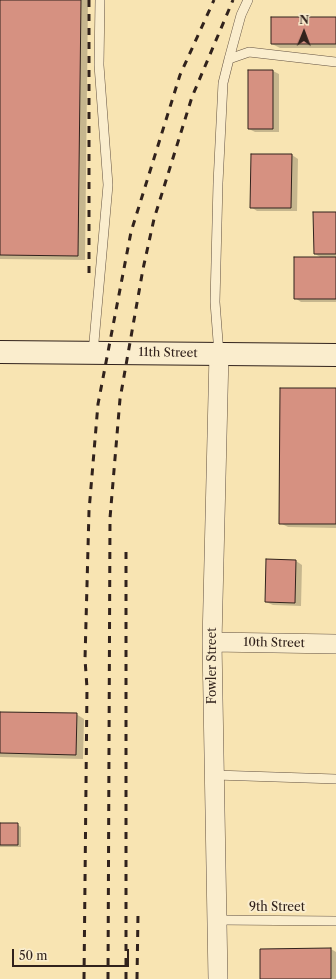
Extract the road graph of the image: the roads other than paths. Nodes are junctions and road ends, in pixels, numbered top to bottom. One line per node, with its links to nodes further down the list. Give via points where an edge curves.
1 (100, 0): 6 (lane, via 99,65 108,185)
2 (248, 0): 3 (lane, via 241,15)
3 (229, 59): 4 (lane, via 249,52); 7 (lane, via 223,83 218,183 216,302)
4 (336, 62)
5 (0, 352): 6 (main road, 11th Street)
6 (93, 353): 7 (main road, 11th Street)
7 (219, 354): 8 (main road, 11th Street); 9 (street, Fowler Street)
8 (336, 355)
9 (212, 642): 10 (street, 10th Street); 11 (street, Fowler Street)
10 (336, 644)
11 (215, 775): 12 (lane); 13 (street, Fowler Street)
12 (336, 779)
13 (217, 920): 14 (lane, 9th Street); 15 (street, Fowler Street)
14 (336, 921)
15 (218, 979)

